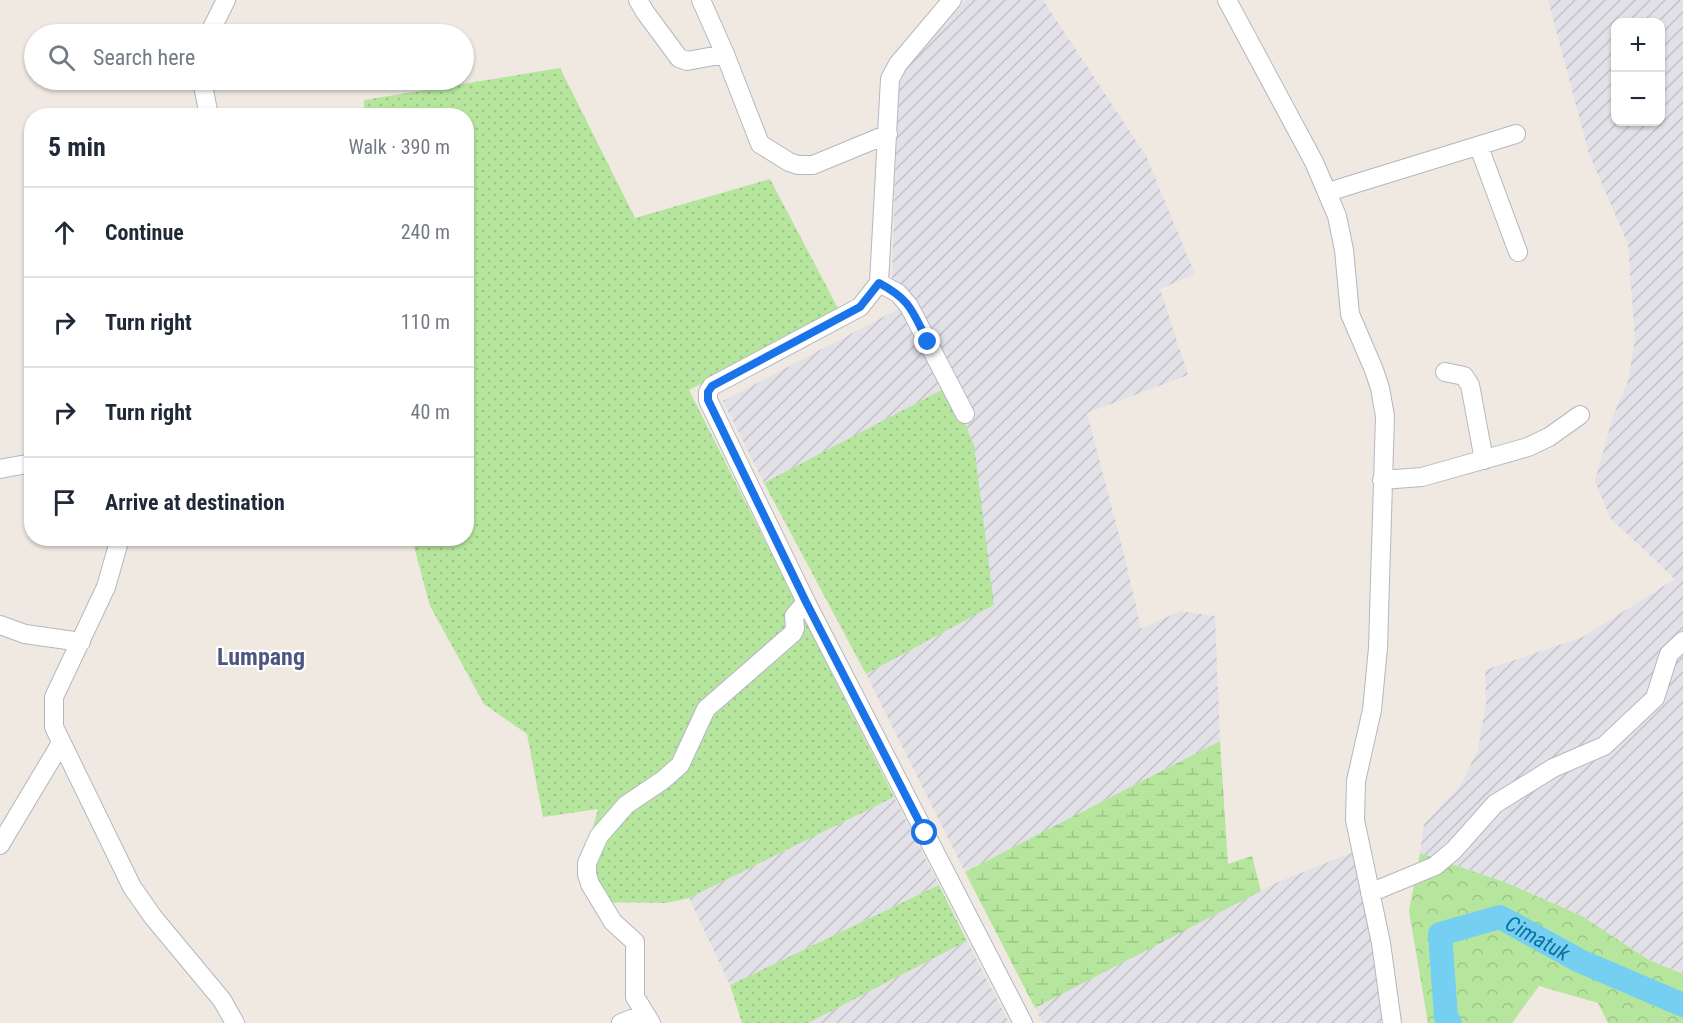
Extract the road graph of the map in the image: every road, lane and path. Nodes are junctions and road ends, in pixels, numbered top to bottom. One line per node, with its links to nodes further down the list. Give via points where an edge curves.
1 (226, 0): 6 (street)
2 (638, 0): 7 (street, via 679,58 687,62)
3 (701, 0): 7 (street)
4 (952, 0): 10 (street, via 890,79)
5 (1227, 0): 13 (street)
6 (214, 24)
7 (725, 54): 10 (street, via 760,144 789,162 813,165)
8 (204, 90): 9 (street)
9 (207, 108)
10 (888, 134): 15 (street)
11 (1516, 134): 12 (street)
12 (1479, 147): 13 (street); 14 (street)
13 (1328, 192): 22 (street, via 1344,250 1350,314 1380,388 1385,416)
14 (1518, 252)
15 (879, 283): 17 (street, via 898,293 909,306); 24 (street, via 860,307 712,386 708,392 708,400)
16 (1445, 372): 19 (street, via 1464,376 1470,385)
17 (965, 414)
18 (1580, 416): 19 (street, via 1528,447)
19 (1484, 460): 22 (street, via 1422,477)
20 (24, 464): 21 (street)
21 (0, 469)
22 (1382, 480): 30 (street, via 1378,648 1372,710 1354,801)
23 (118, 546): 27 (street, via 106,587)
24 (806, 602): 31 (street, via 794,616 793,633 706,709 680,765 626,805 599,836 587,863 590,884 613,922 635,942 635,997); 34 (street)
25 (0, 625): 27 (street, via 25,634)
26 (1683, 641): 30 (street, via 1669,654 1655,698 1604,746 1553,768 1495,804 1435,866)
27 (81, 642): 28 (street, via 54,697 54,727)
28 (61, 743): 29 (street); 32 (street, via 132,887 222,1000)
29 (0, 845)
30 (1370, 892): 35 (street)
31 (648, 1019): 33 (street)
32 (235, 1023)
33 (621, 1023)
34 (1023, 1023)
35 (1392, 1023)

